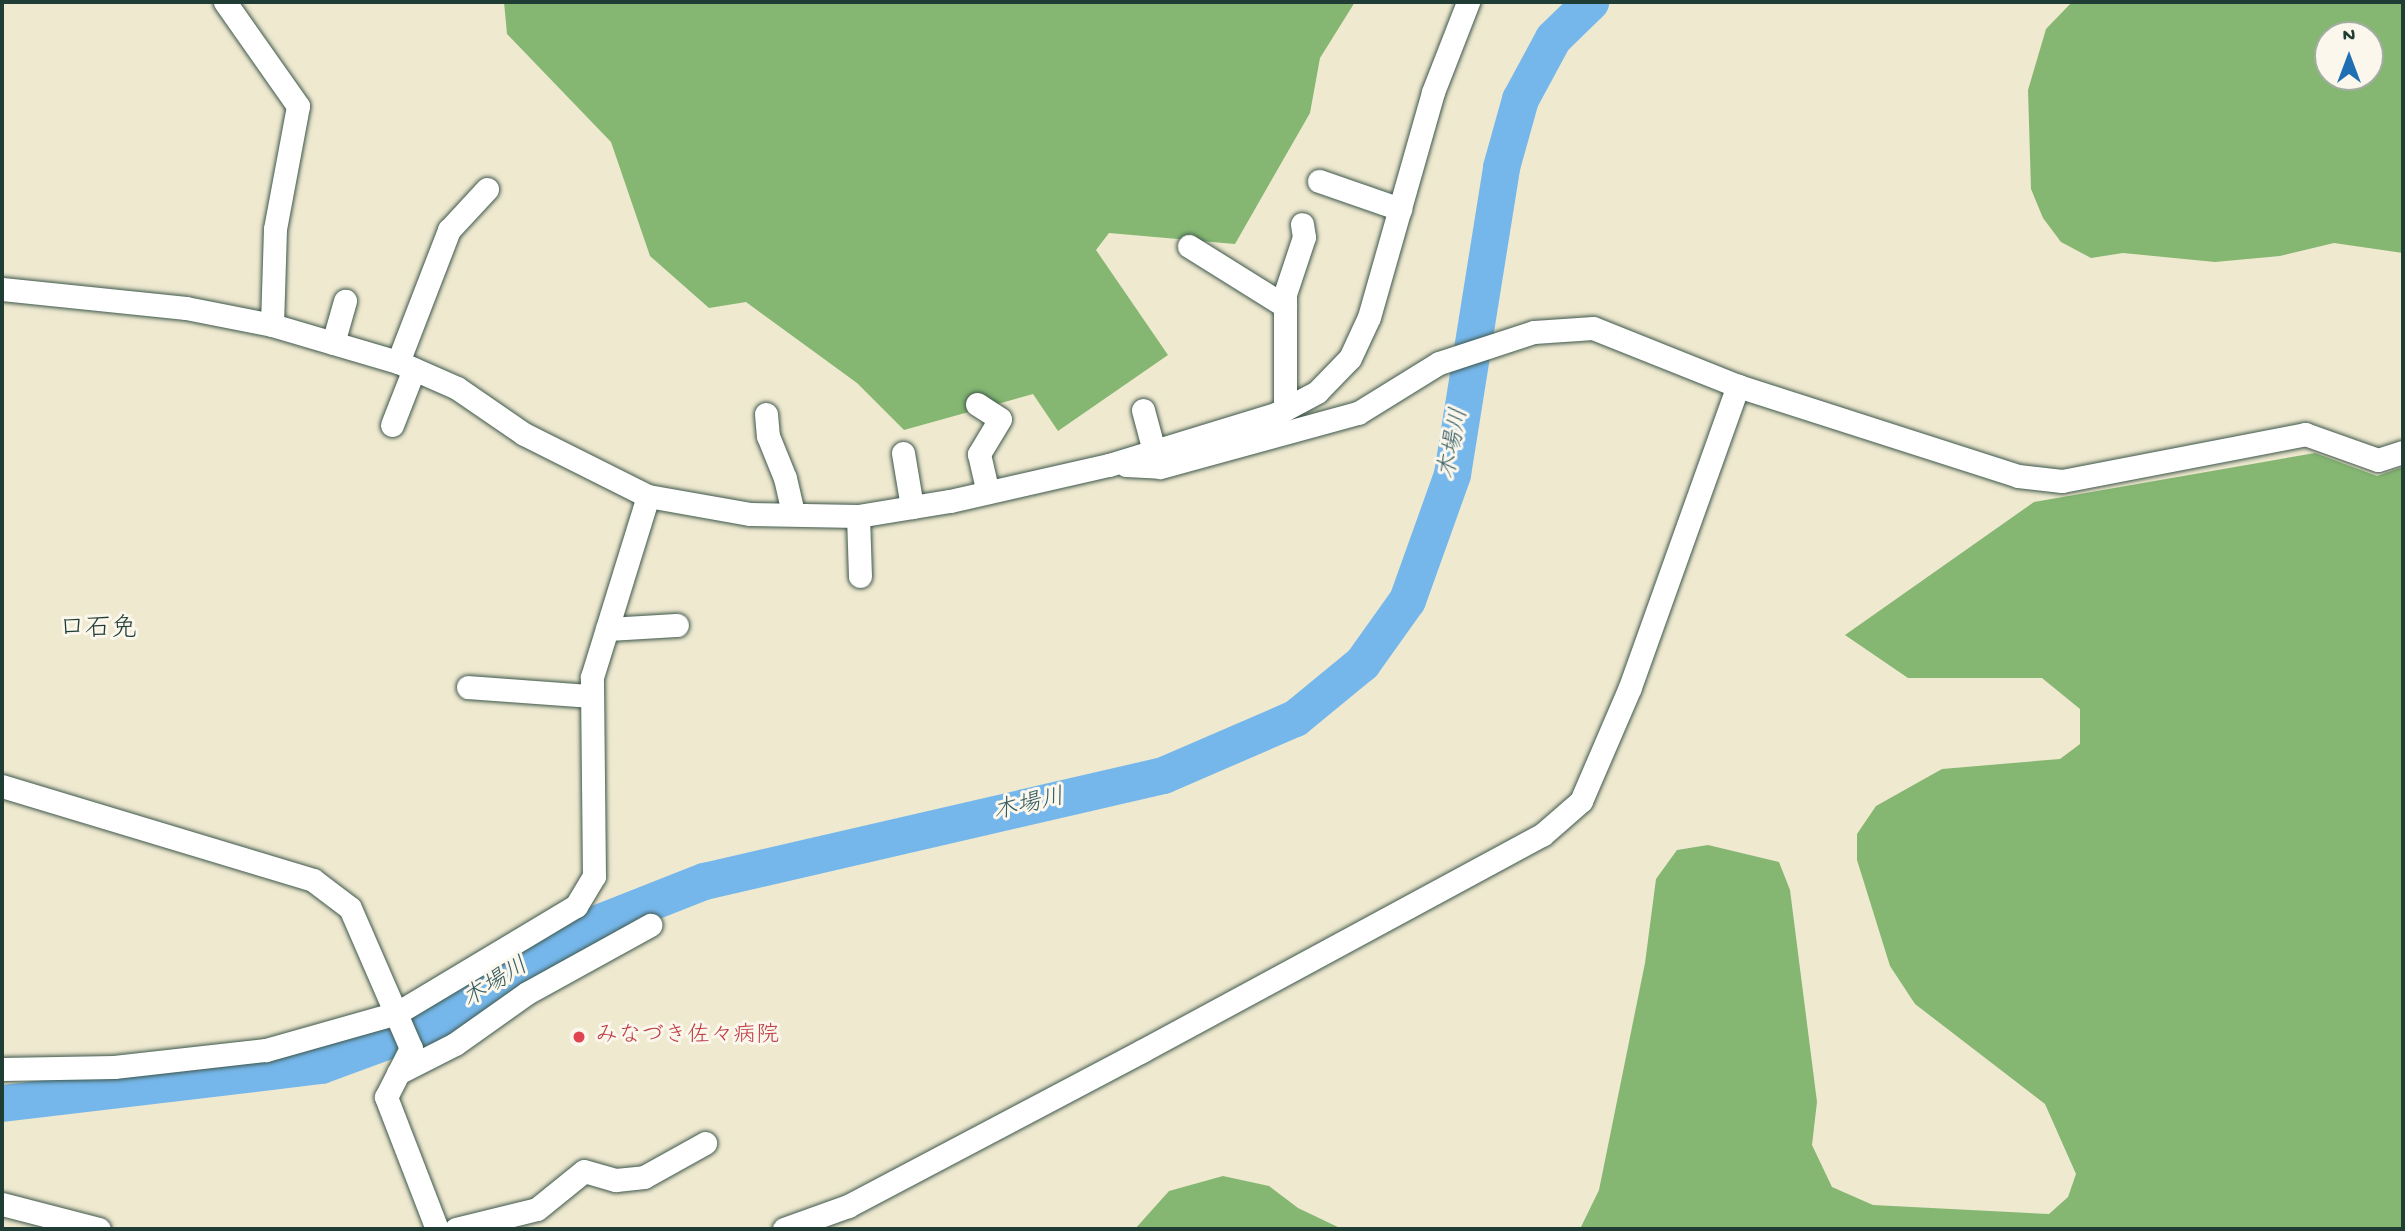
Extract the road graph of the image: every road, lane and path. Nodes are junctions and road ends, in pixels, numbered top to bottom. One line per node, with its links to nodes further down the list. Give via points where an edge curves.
1 (225, 2): 11 (street, via 298,106 275,229)
2 (1468, 2): 5 (street, via 1433,92)
3 (1319, 181): 5 (street)
4 (487, 189): 13 (street, via 449,230)
5 (1400, 209): 16 (street, via 1369,317 1350,358 1317,392)
6 (1302, 224): 10 (street, via 1304,237)
7 (1189, 246): 10 (street)
8 (2, 289): 11 (street, via 186,308)
9 (345, 301): 12 (street)
10 (1285, 306): 16 (street)
11 (272, 325): 12 (street)
12 (333, 343): 13 (street)
13 (406, 365): 19 (street); 25 (street, via 457,388 524,434)
14 (1738, 386): 21 (street, via 2018,476 2062,481 2305,434 2347,453 2378,460); 23 (street, via 1593,328 1534,332 1439,363 1358,413 1160,467); 44 (street, via 1630,687 1581,802 1542,835 1154,1044 848,1206)
15 (977, 404): 24 (street, via 1000,419 979,454)
16 (1285, 408): 20 (street)
17 (1143, 410): 20 (street)
18 (766, 414): 27 (street, via 768,436)
19 (392, 425)
20 (1154, 451): 23 (street)
21 (2403, 452)
22 (903, 453): 26 (street)
23 (1109, 465): 24 (street)
24 (988, 492): 26 (street)
25 (648, 496): 27 (street, via 750,514); 31 (street)
26 (912, 507): 28 (street)
27 (793, 514): 28 (street)
28 (858, 516): 29 (street)
29 (860, 576)
30 (677, 625): 31 (street)
31 (607, 629): 33 (street)
32 (468, 687): 33 (street)
33 (591, 696): 36 (street, via 593,876 576,906)
34 (2, 786): 36 (street, via 313,880 350,908)
35 (650, 925): 38 (street, via 527,993 455,1044)
36 (398, 1015): 37 (street, via 266,1050 114,1067); 38 (street, via 411,1048)
37 (2, 1069)
38 (398, 1073): 42 (street, via 386,1097)
39 (705, 1143): 43 (street, via 644,1177 617,1180 584,1171 537,1209)
40 (3, 1207): 41 (street)
41 (99, 1229)
42 (437, 1229)
43 (456, 1229)
44 (785, 1229)

